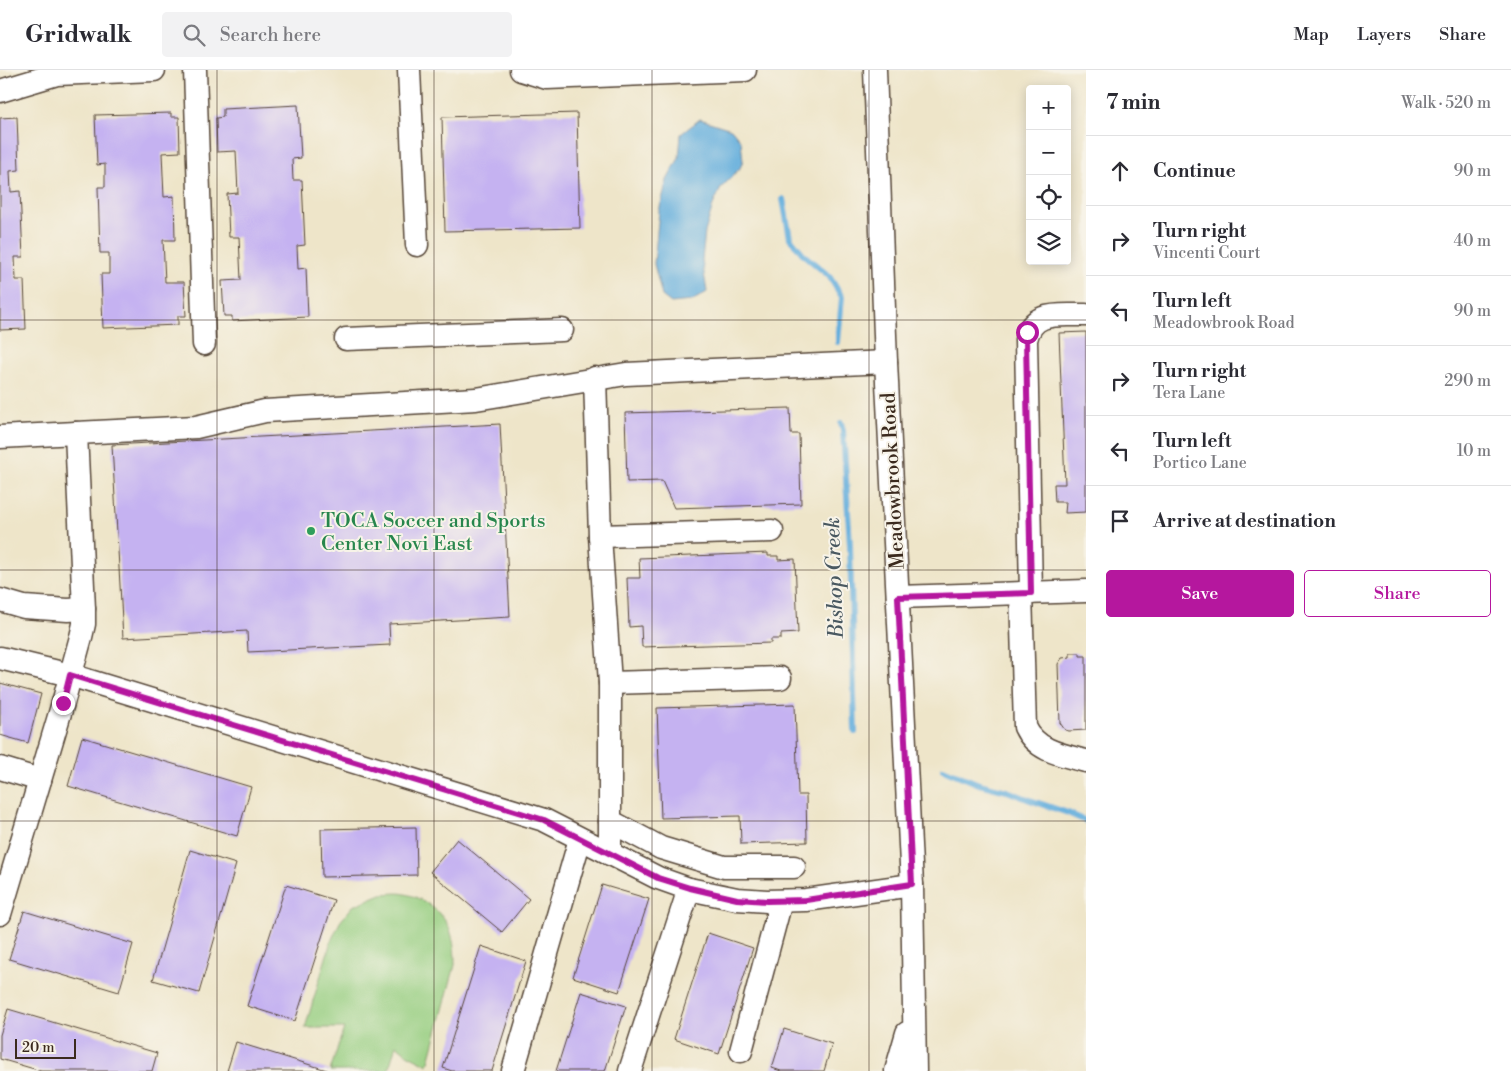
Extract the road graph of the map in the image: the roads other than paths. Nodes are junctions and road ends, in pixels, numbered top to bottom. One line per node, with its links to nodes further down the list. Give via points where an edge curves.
1 (154, 70): 7 (street, via 57,74)
2 (195, 70): 12 (street)
3 (409, 70): 8 (street)
4 (521, 70): 5 (street, via 546,78)
5 (745, 70)
6 (875, 70): 13 (street, Meadowbrook Road)
7 (0, 91)
8 (417, 245)
9 (1086, 315): 20 (street, via 1040,318 1027,332)
10 (562, 330): 11 (street)
11 (346, 339)
12 (204, 344)
13 (886, 362): 14 (street); 21 (street, Meadowbrook Road)
14 (595, 378): 15 (street, via 476,399 265,411 196,427); 18 (street)
15 (76, 433): 16 (street); 23 (street)
16 (0, 437)
17 (772, 531): 18 (street)
18 (600, 536): 27 (street)
19 (1086, 591): 20 (street)
20 (1026, 593): 21 (street); 28 (street, via 1025,727 1045,749)
21 (898, 597): 35 (street, Meadowbrook Road)
22 (0, 600): 23 (street, via 24,607)
23 (84, 609): 25 (street, via 84,624)
24 (0, 658): 25 (street)
25 (70, 675): 30 (street); 32 (street, via 544,820)
26 (780, 678): 27 (street)
27 (610, 683): 31 (street)
28 (1086, 761)
29 (0, 768): 30 (street)
30 (40, 780): 38 (street)
31 (610, 822): 33 (street); 34 (street, via 660,848 724,867)
32 (580, 839): 33 (street); 41 (street)
33 (610, 854): 36 (street, via 658,878)
34 (794, 867)
35 (912, 884): 37 (street); 39 (street, Meadowbrook Road)
36 (690, 888): 37 (street, via 737,899); 42 (street)
37 (781, 901): 40 (street)
38 (0, 914)
39 (914, 1011): 43 (street); 44 (street, Meadowbrook Road)
40 (741, 1051)
41 (513, 1071)
42 (630, 1071)
43 (896, 1071)
44 (915, 1071)

